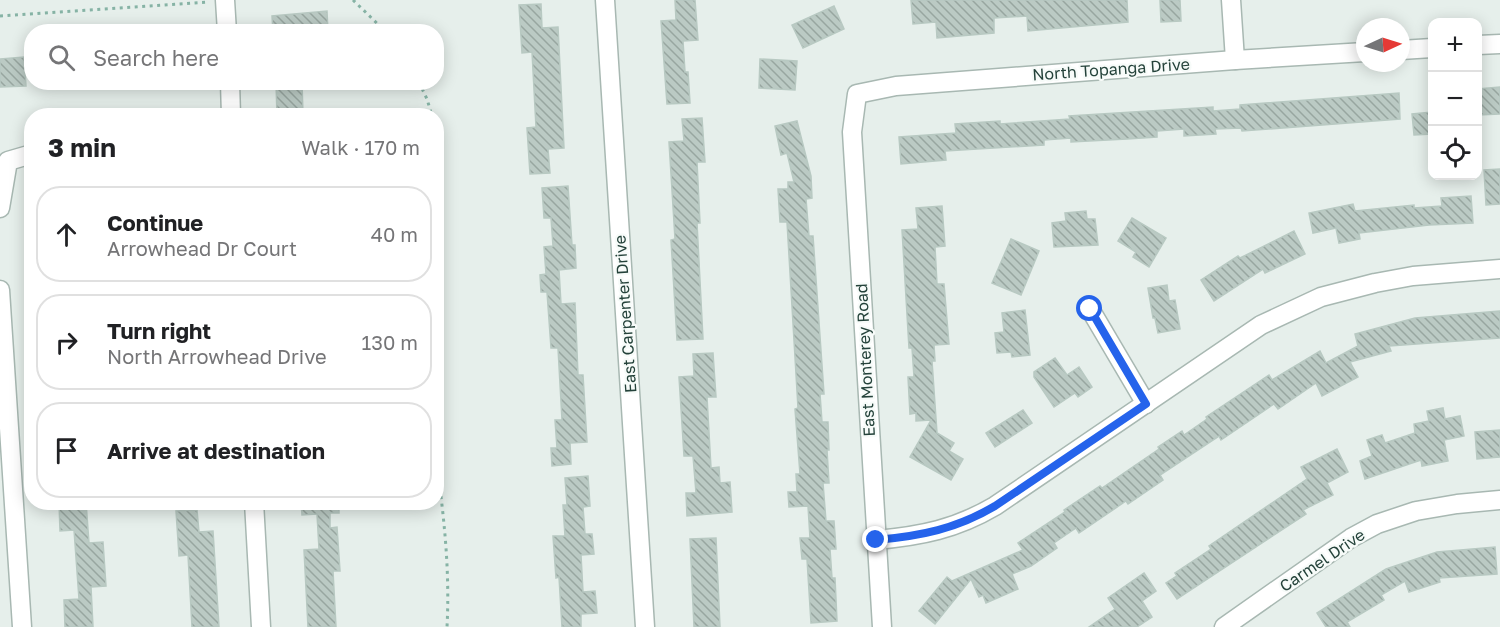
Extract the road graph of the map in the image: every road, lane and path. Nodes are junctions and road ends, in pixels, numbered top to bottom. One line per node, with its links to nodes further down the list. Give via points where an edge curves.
1 (353, 0): 7 (path)
2 (605, 0): 32 (street, East Carpenter Drive)
3 (1231, 0): 13 (street)
4 (225, 1): 5 (path); 6 (street)
5 (0, 16)
6 (226, 24)
7 (378, 24)
8 (1500, 44): 9 (street)
9 (1482, 45)
10 (1428, 48): 11 (street)
11 (1410, 49)
12 (1356, 53): 13 (street, North Topanga Drive)
13 (1235, 60): 16 (street, North Topanga Drive, via 896,86)
14 (230, 90): 17 (street)
15 (423, 90): 18 (path)
16 (857, 94): 28 (street, East Monterey Road, via 852,132)
17 (231, 108)
18 (430, 108)
19 (24, 156): 20 (street, via 8,161)
20 (0, 208)
21 (1500, 269): 24 (street, via 1413,276 1321,297 1261,325)
22 (0, 290): 29 (street)
23 (1090, 309): 24 (street)
24 (1146, 404): 28 (street, via 972,520 940,531)
25 (1500, 500): 34 (street, Carmel Drive, via 1416,511 1377,525 1351,538)
26 (254, 510): 30 (street)
27 (442, 510): 31 (path, via 447,558)
28 (876, 540): 33 (street, East Monterey Road)
29 (22, 627)
30 (261, 627)
31 (447, 627)
32 (645, 627)
33 (882, 627)
34 (1224, 627)

